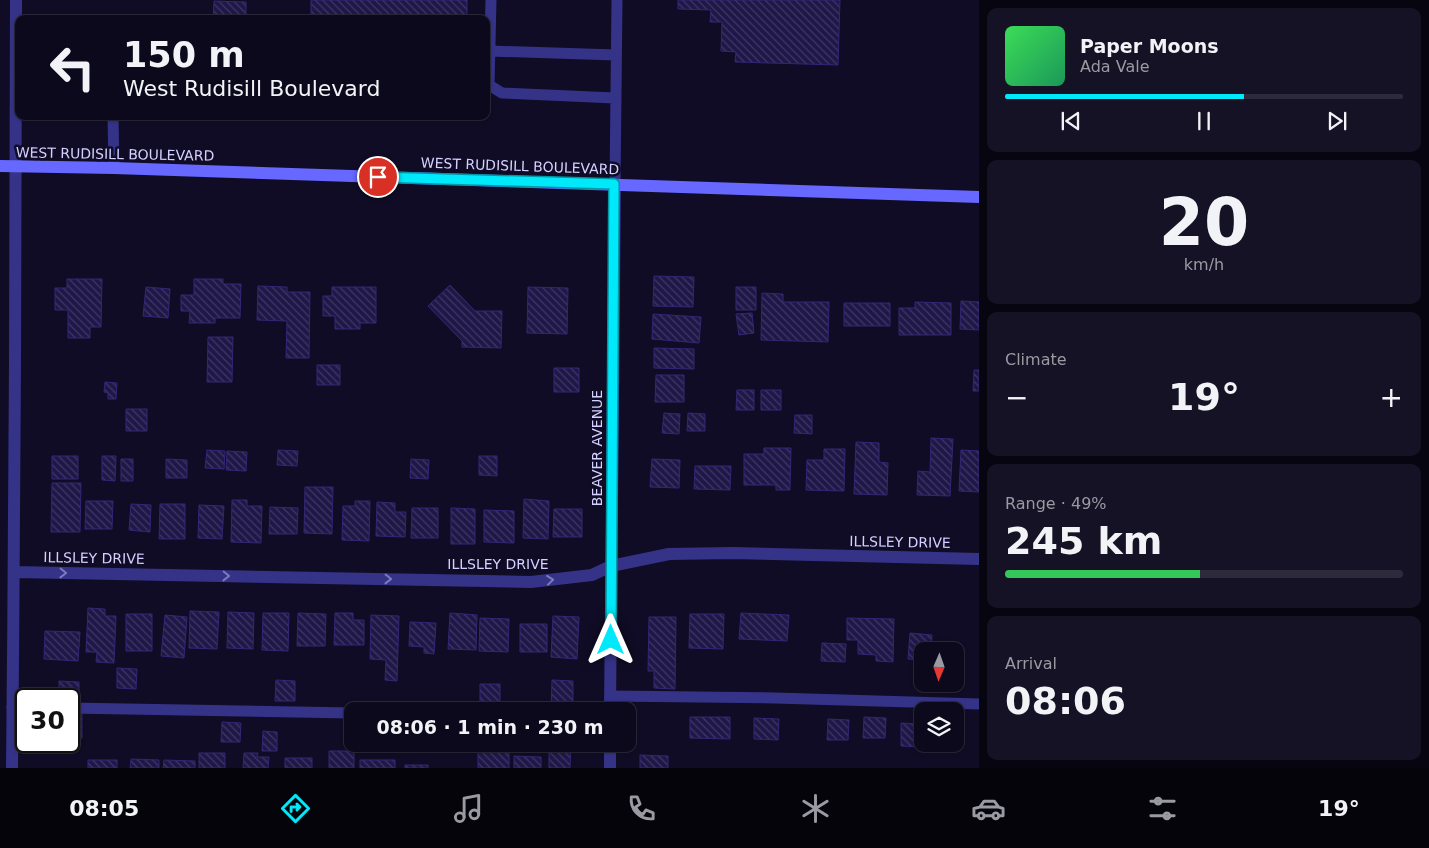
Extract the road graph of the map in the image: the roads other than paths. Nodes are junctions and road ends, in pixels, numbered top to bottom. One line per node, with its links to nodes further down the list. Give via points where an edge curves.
1 (16, 0): 4 (street)
2 (490, 0): 5 (lane)
3 (617, 0): 7 (lane)
4 (16, 15)
5 (490, 15)
6 (490, 51): 7 (lane)
7 (616, 55): 10 (lane)
8 (15, 83): 13 (street)
9 (490, 86): 10 (lane, via 502,93)
10 (615, 98): 15 (lane)
11 (113, 120): 14 (lane)
12 (0, 166): 13 (street, WEST RUDISILL BOULEVARD)
13 (14, 166): 14 (street, WEST RUDISILL BOULEVARD); 19 (street)
14 (114, 168): 15 (street, WEST RUDISILL BOULEVARD)
15 (614, 184): 16 (street, WEST RUDISILL BOULEVARD); 18 (street, BEAVER AVENUE)
16 (979, 197)
17 (979, 559): 18 (street, ILLSLEY DRIVE, via 670,554)
18 (611, 566): 19 (street, ILLSLEY DRIVE, one-way to 18, via 530,582 592,575); 20 (street, BEAVER AVENUE)
19 (14, 572): 23 (street)
20 (610, 696): 21 (street, BEAVER AVENUE); 22 (lane)
21 (610, 702)
22 (979, 704)
23 (12, 707): 27 (street)
24 (80, 708): 25 (lane)
25 (344, 713)
26 (610, 752): 28 (street)
27 (12, 768)
28 (610, 768)

